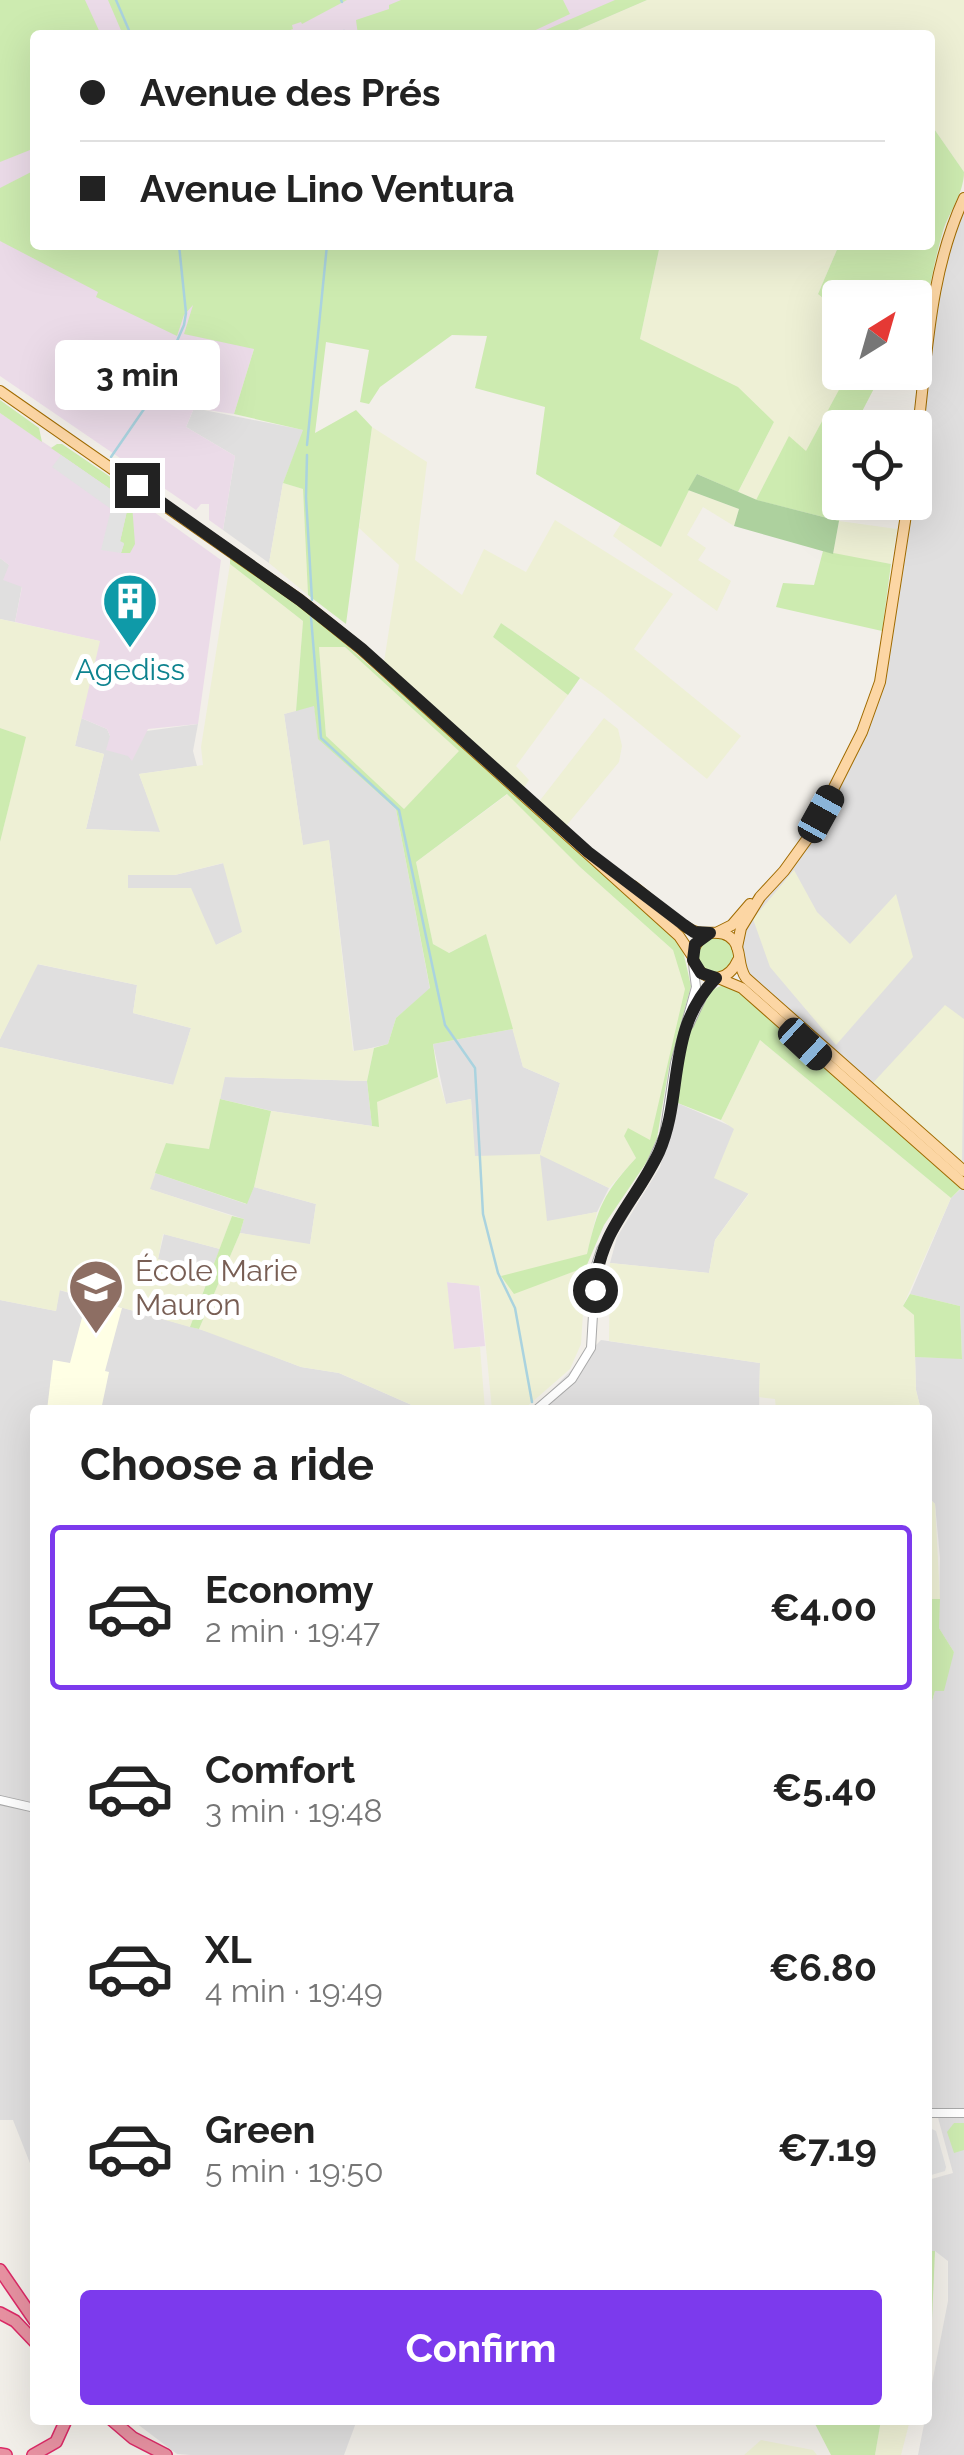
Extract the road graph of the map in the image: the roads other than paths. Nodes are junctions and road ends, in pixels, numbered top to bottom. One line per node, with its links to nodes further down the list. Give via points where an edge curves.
1 (964, 198): 3 (main road, via 940,265)
2 (0, 391): 5 (main road, via 300,600)
3 (919, 410)
4 (905, 520): 6 (main road, via 880,682 862,732 810,834)
5 (588, 852): 7 (main road, via 694,932); 9 (main road, via 680,936)
6 (760, 897): 7 (main road, via 732,926); 8 (main road, via 741,928)
7 (714, 932): 8 (main road, via 730,937); 9 (main road, via 695,944)
8 (738, 953): 10 (main road, via 731,972); 12 (main road, via 746,978)
9 (693, 959): 10 (main road, via 701,973); 11 (street, via 696,987)
10 (717, 978): 11 (street); 13 (main road, via 742,988)
11 (682, 1038): 14 (street, via 660,1149 596,1265 590,1348 572,1378)
12 (964, 1171)
13 (964, 1184)
14 (542, 1405)
15 (0, 1800): 16 (street)
16 (30, 1807)
17 (964, 2112): 18 (street)
18 (932, 2114)
19 (0, 2270): 21 (highway)
20 (0, 2313): 22 (highway)
21 (30, 2314)
22 (30, 2337)
23 (64, 2425): 25 (highway, via 56,2442)
24 (118, 2425): 26 (highway)
25 (32, 2455)
26 (166, 2455)

